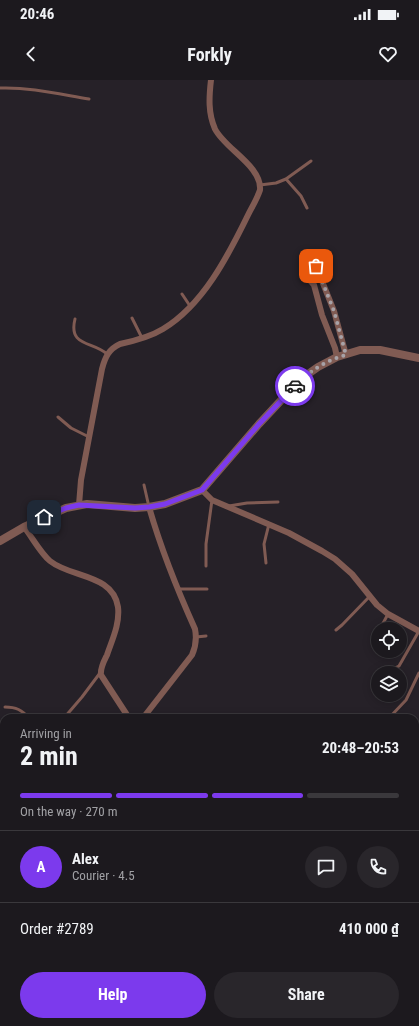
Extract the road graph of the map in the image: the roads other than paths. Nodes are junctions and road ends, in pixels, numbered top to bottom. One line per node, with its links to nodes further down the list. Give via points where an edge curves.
1 (211, 80): 6 (street, via 209,110 215,129 258,177)
2 (0, 88): 3 (lane, via 38,90)
3 (89, 99)
4 (311, 161): 5 (lane)
5 (286, 179): 6 (lane); 7 (lane, via 301,196)
6 (260, 185): 11 (street, via 259,193 225,259)
7 (307, 208)
8 (304, 257): 16 (street, via 312,262 320,276 334,311)
9 (306, 276): 17 (street, via 314,285)
10 (182, 294): 11 (lane)
11 (190, 306): 14 (street, via 163,329)
12 (132, 318): 14 (lane)
13 (75, 319): 15 (lane, via 74,333 77,338)
14 (142, 338): 15 (street, via 115,346)
15 (107, 354): 20 (street)
16 (346, 355): 17 (street); 18 (street, via 360,350 380,350)
17 (337, 357): 22 (street, via 301,379)
18 (419, 358)
19 (58, 418): 20 (lane)
20 (89, 437): 25 (street)
21 (144, 485): 27 (lane)
22 (202, 490): 23 (street); 27 (street, via 165,504)
23 (212, 500): 26 (street); 32 (lane)
24 (278, 502): 26 (lane, via 237,503)
25 (79, 505): 27 (street); 29 (street, via 66,508)
26 (227, 506): 28 (street)
27 (149, 507): 33 (street)
28 (269, 524): 31 (lane, via 264,544); 35 (street, via 335,559 352,574)
29 (24, 527): 30 (street); 43 (street, via 50,561 92,578 109,589 116,599 116,628)
30 (0, 541)
31 (266, 562)
32 (206, 566)
33 (177, 589): 34 (lane); 41 (street, via 195,629)
34 (207, 589)
35 (370, 596): 36 (street); 38 (lane)
36 (388, 614): 37 (lane); 39 (street)
37 (384, 622)
38 (336, 630)
39 (419, 631): 42 (lane)
40 (206, 636): 41 (lane)
41 (196, 637): 49 (street, via 192,655)
42 (399, 666)
43 (101, 672): 47 (lane); 48 (street)
44 (419, 673): 50 (lane, via 406,700)
45 (5, 707): 46 (lane, via 14,707)
46 (24, 714)
47 (67, 714)
48 (126, 714)
49 (146, 714)
50 (393, 714)

